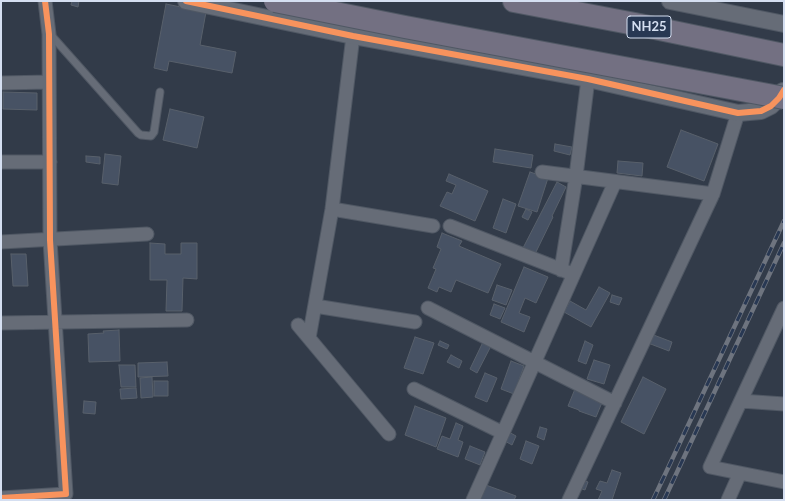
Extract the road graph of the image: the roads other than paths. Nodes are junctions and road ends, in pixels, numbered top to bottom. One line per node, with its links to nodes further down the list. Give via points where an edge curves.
1 (45, 1): 7 (street)
2 (186, 1): 8 (street)
3 (275, 1): 15 (highway, bridge)
4 (514, 1): 9 (highway, NH25)
5 (670, 1): 6 (street)
6 (784, 24)
7 (50, 34): 11 (street); 14 (lane, via 141,135 151,136 154,132)
8 (353, 36): 10 (street); 23 (street)
9 (784, 55)
10 (588, 79): 16 (street); 20 (street)
11 (50, 82): 12 (street); 18 (street)
12 (1, 83)
13 (784, 90): 15 (street, via 779,98)
14 (160, 92)
15 (780, 104): 16 (street, via 761,111)
16 (738, 113): 22 (street)
17 (1, 162): 18 (street)
18 (50, 162): 27 (street)
19 (542, 172): 20 (street)
20 (576, 176): 21 (street); 29 (street)
21 (615, 182): 22 (street); 29 (street)
22 (713, 194): 43 (street)
23 (332, 209): 24 (street); 30 (street)
24 (433, 226)
25 (450, 226): 29 (street)
26 (147, 234): 27 (street)
27 (50, 240): 28 (street); 34 (street)
28 (1, 242)
29 (567, 272): 40 (street)
30 (315, 306): 35 (street); 39 (street)
31 (428, 308): 40 (street)
32 (784, 308): 38 (street)
33 (187, 320): 34 (street)
34 (55, 322): 36 (street); 50 (street, via 66,494)
35 (415, 322)
36 (1, 323)
37 (298, 325): 39 (street)
38 (780, 328): 42 (street)
39 (309, 338): 46 (street)
40 (534, 362): 43 (street); 45 (street)
41 (414, 389): 45 (street)
42 (741, 401): 44 (street); 47 (street, via 710,467)
43 (615, 403): 52 (street)
44 (784, 404)
45 (503, 433): 51 (street)
46 (389, 434)
47 (740, 473): 48 (street); 53 (street)
48 (784, 482)
49 (1, 498): 50 (street)
50 (20, 498)
51 (473, 500)
52 (569, 500)
53 (728, 500)

